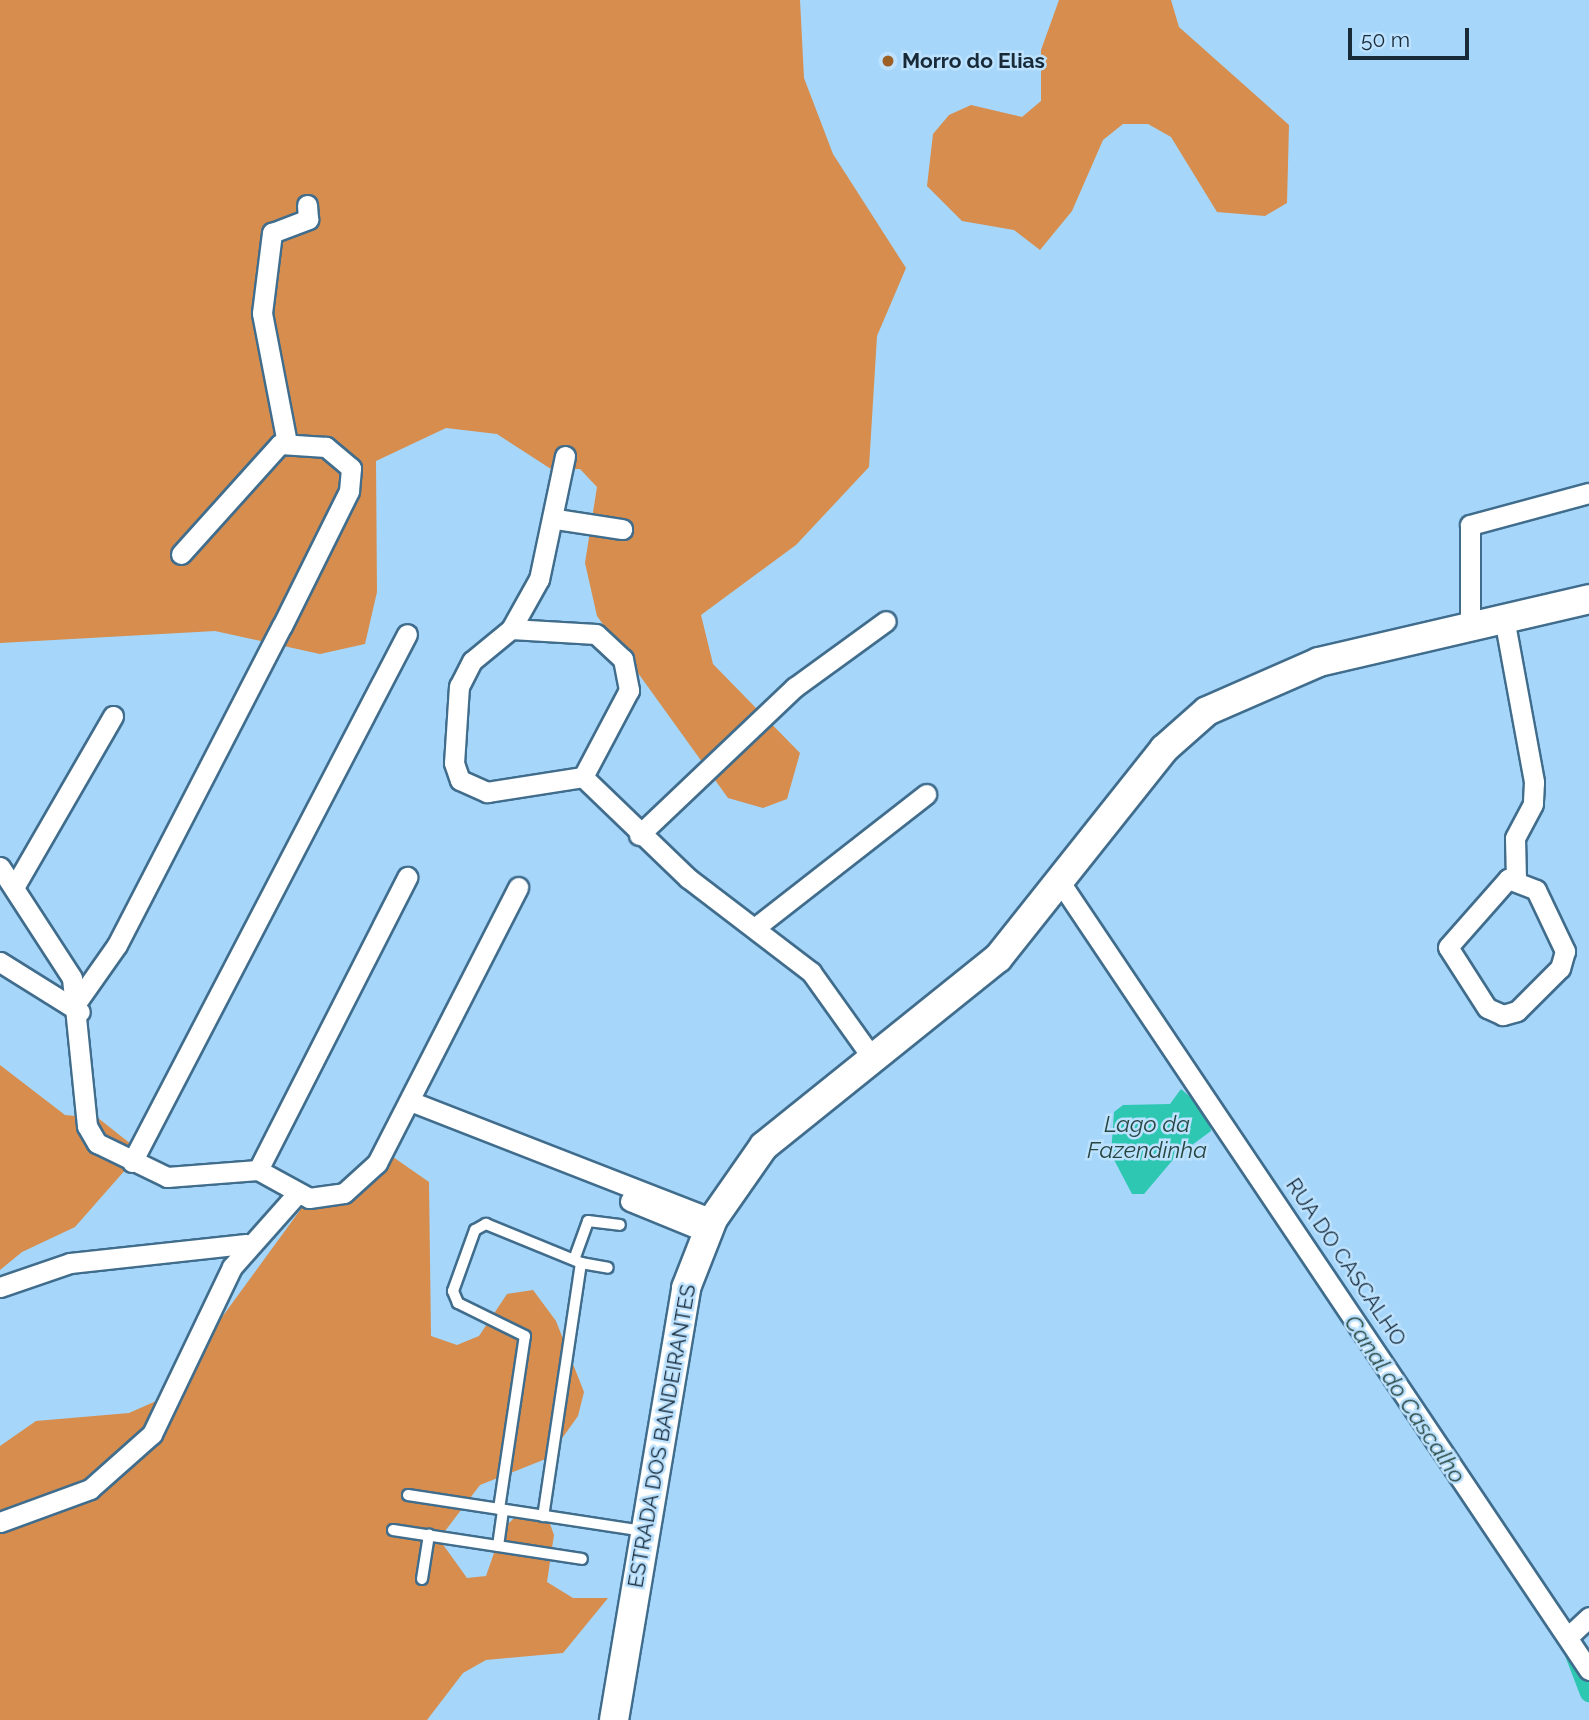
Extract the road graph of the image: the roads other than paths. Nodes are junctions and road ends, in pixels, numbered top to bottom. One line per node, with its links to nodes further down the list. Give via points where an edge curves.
1 (307, 205): 2 (street, via 308,219 272,233 262,313)
2 (287, 443): 7 (street, via 267,454); 26 (street, via 326,447 344,458 351,468 349,491 117,945)
3 (565, 456): 5 (street)
4 (1589, 493): 11 (street, via 1470,525)
5 (556, 519): 6 (street); 12 (street, via 539,579)
6 (622, 529)
7 (181, 554)
8 (1589, 599): 9 (main road, ESTRADA DOS BANDEIRANTES)
9 (1504, 618): 11 (main road, ESTRADA DOS BANDEIRANTES); 20 (street, via 1534,782 1533,804 1515,838)
10 (887, 621): 17 (street, via 795,687)
11 (1470, 626): 21 (main road, ESTRADA DOS BANDEIRANTES, via 1319,662 1207,711 1164,749)
12 (511, 629): 15 (street, via 596,634 623,659 629,690); 15 (street, via 463,674 454,764 460,780 487,792)
13 (407, 634): 29 (street)
14 (113, 716): 22 (street)
15 (583, 778): 17 (street)
16 (926, 794): 24 (street)
17 (639, 835): 24 (street)
18 (0, 867): 22 (street)
19 (407, 877): 30 (street)
20 (1516, 880): 20 (street, via 1508,879 1448,947 1487,1008 1503,1015 1517,1011 1560,968 1565,951 1536,890)
21 (1060, 882): 27 (main road, ESTRADA DOS BANDEIRANTES, via 998,958); 49 (street, RUA DO CASCALHO)
22 (16, 884): 26 (street, via 66,965)
23 (518, 887): 28 (street)
24 (756, 927): 27 (street, via 811,972)
25 (0, 962): 26 (street)
26 (79, 1006): 29 (street, via 87,1126 97,1143)
27 (873, 1059): 33 (main road, ESTRADA DOS BANDEIRANTES, via 764,1146)
28 (407, 1107): 31 (street, via 377,1163 344,1193); 33 (street)
29 (132, 1162): 30 (street, via 190,1180)
30 (258, 1170): 31 (street)
31 (296, 1195): 34 (street)
32 (620, 1225): 35 (lane, via 588,1221)
33 (710, 1225): 43 (main road, ESTRADA DOS BANDEIRANTES, via 674,1339)
34 (246, 1244): 37 (street, via 90,1259); 41 (street, via 152,1434 90,1489)
35 (578, 1260): 36 (lane); 39 (lane, via 479,1225 453,1291 458,1303 525,1336); 40 (lane)
36 (608, 1268)
37 (0, 1287)
38 (408, 1495): 39 (lane)
39 (501, 1509): 40 (lane); 45 (lane)
40 (543, 1516): 43 (lane)
41 (0, 1522)
42 (393, 1530): 44 (lane)
43 (644, 1531): 51 (main road, ESTRADA DOS BANDEIRANTES)
44 (429, 1535): 45 (lane); 47 (lane)
45 (498, 1546): 46 (lane)
46 (582, 1559)
47 (422, 1579)
48 (1589, 1617): 49 (street)
49 (1571, 1634): 50 (street, RUA DO CASCALHO)
50 (1589, 1670)
51 (614, 1720)

